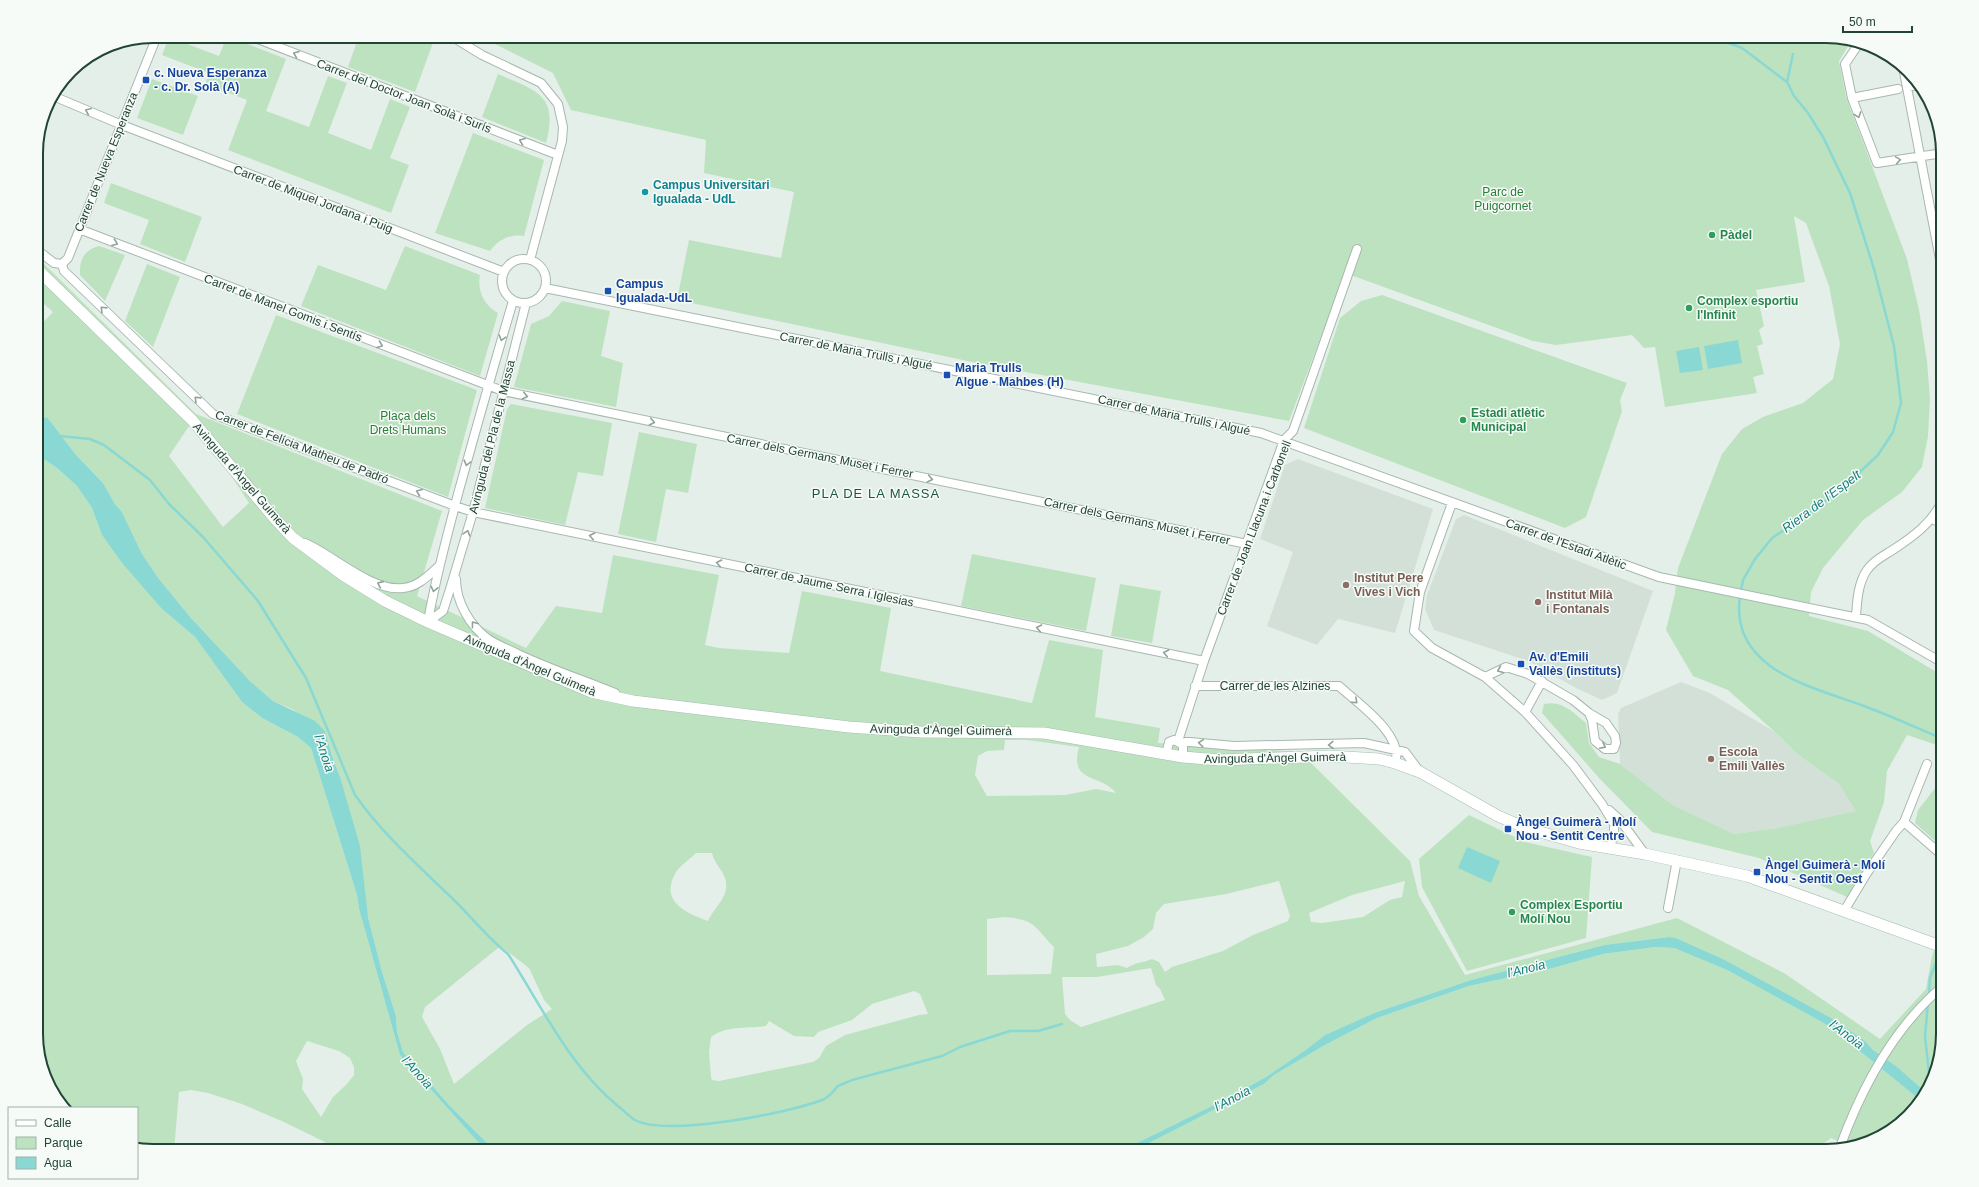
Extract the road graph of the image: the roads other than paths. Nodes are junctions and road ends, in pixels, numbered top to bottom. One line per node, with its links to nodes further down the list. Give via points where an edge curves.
1 (154, 43): 10 (street, Carrer de Nueva Esperanza)
2 (268, 43): 12 (street, Carrer del Doctor Joan Solà i Surís, one-way to 2)
3 (462, 43): 12 (street, via 541,83 558,104 563,127)
4 (1856, 48): 9 (street, via 1845,64)
5 (1904, 75): 7 (street)
6 (1913, 86): 7 (street)
7 (1903, 88): 9 (street); 13 (street)
8 (58, 98): 10 (street, Carrer de Miquel Jordana i Puig, one-way to 8)
9 (1852, 98): 13 (street, one-way to 13, via 1877,163)
10 (122, 125): 14 (street, Carrer de Nueva Esperanza); 20 (street, Carrer de Miquel Jordana i Puig)
11 (1936, 154): 13 (street)
12 (558, 155): 18 (street)
13 (1920, 156): 15 (street)
14 (79, 229): 19 (street, Carrer de Nueva Esperanza, via 68,258); 25 (street, Carrer de Manel Gomis i Sentís, one-way to 25)
15 (1936, 231)
16 (1357, 249): 27 (street, Carrer de Joan Llacuna i Carbonell, via 1293,430)
17 (43, 254): 19 (street, via 54,263)
18 (530, 260): 20 (street, via 514,261); 22 (street, via 544,271)
19 (62, 264): 29 (street, Carrer de Felícia Matheu de Padró, one-way to 19, via 213,414 64,272)
20 (504, 272): 23 (street, via 503,288)
21 (43, 275): 34 (street, Avinguda d'Àngel Guimerà, via 192,420)
22 (545, 288): 24 (street, via 538,298); 27 (street, Carrer de Maria Trulls i Algué, via 1261,432)
23 (513, 301): 24 (street); 25 (street, Avinguda del Pla de la Massa, one-way to 25)
24 (526, 303): 26 (street, Avinguda del Pla de la Massa)
25 (487, 386): 26 (street, Carrer dels Germans Muset i Ferrer); 29 (street, Avinguda del Pla de la Massa, one-way to 29)
26 (503, 391): 30 (street, Avinguda del Pla de la Massa); 35 (street, Carrer dels Germans Muset i Ferrer, one-way to 35)
27 (1284, 440): 28 (street, Carrer de l'Estadi Atlètic); 35 (street, Carrer de Joan Llacuna i Carbonell)
28 (1452, 503): 38 (street, Carrer de l'Estadi Atlètic, via 1672,581); 42 (street, via 1420,592 1414,631 1432,648)
29 (455, 506): 30 (street, Carrer de Jaume Serra i Iglesias); 36 (street, Avinguda del Pla de la Massa)
30 (473, 512): 37 (street, Avinguda del Pla de la Massa, one-way to 30); 41 (street, Carrer de Jaume Serra i Iglesias, one-way to 30)
31 (1936, 512): 32 (street)
32 (1932, 519): 33 (street); 38 (street, via 1921,530 1867,569 1860,587)
33 (1936, 521)
34 (293, 538): 36 (street, one-way to 34, via 421,581 404,588 385,587 342,566 319,549); 39 (street, Avinguda d'Àngel Guimerà, via 343,575 385,601)
35 (1247, 544): 41 (street, Carrer de Joan Llacuna i Carbonell)
36 (439, 566): 39 (street, Avinguda del Pla de la Massa, one-way to 39)
37 (456, 570): 39 (street, Avinguda del Pla de la Massa, via 443,611); 45 (street, Avinguda del Pla de la Massa, one-way to 37, via 489,640 472,623 463,609 456,591)
38 (1856, 617): 40 (street, Carrer de l'Estadi Atlètic, via 1868,620)
39 (428, 622): 45 (street, Avinguda d'Àngel Guimerà, via 591,692)
40 (1936, 659)
41 (1204, 661): 44 (street, Carrer de Joan Llacuna i Carbonell)
42 (1485, 677): 43 (street, one-way to 42, via 1506,668); 46 (street)
43 (1542, 681): 46 (street); 47 (street)
44 (1196, 686): 48 (street, Carrer de Joan Llacuna i Carbonell); 49 (street, Carrer de les Alzines, one-way to 49, via 1338,686 1390,733)
45 (633, 701): 50 (street, Avinguda d'Àngel Guimerà, via 896,731 1044,733)
46 (1525, 712): 55 (street, via 1573,765)
47 (1590, 713)
48 (1180, 743): 49 (street, Avinguda d'Àngel Guimerà, one-way to 48, via 1364,744 1234,746); 50 (street, Carrer de Joan Llacuna i Carbonell, via 1169,742); 51 (street, Carrer de Joan Llacuna i Carbonell)
49 (1398, 750): 52 (street); 54 (street, Carrer de les Alzines, via 1405,752)
50 (1166, 755): 51 (street, Avinguda d'Àngel Guimerà)
51 (1183, 757): 52 (street, Avinguda d'Àngel Guimerà, via 1220,760 1330,756 1361,757)
52 (1395, 763): 54 (street, Avinguda d'Àngel Guimerà)
53 (1926, 764): 56 (street)
54 (1420, 772): 57 (street, Avinguda d'Àngel Guimerà, via 1513,823 1554,837)
55 (1602, 804): 57 (street, via 1614,824); 59 (street, via 1620,820)
56 (1904, 822): 58 (street); 62 (street, via 1867,873)
57 (1610, 848): 59 (street, Avinguda d'Àngel Guimerà)
58 (1936, 850)
59 (1645, 854): 60 (street, Avinguda d'Àngel Guimerà)
60 (1677, 860): 61 (street); 62 (street, Avinguda d'Àngel Guimerà, via 1754,878)
61 (1668, 908)
62 (1844, 911): 63 (street, Avinguda d'Àngel Guimerà)
63 (1936, 945)
64 (1936, 993): 65 (street, via 1912,1015 1880,1061 1864,1089)
65 (1842, 1143)

